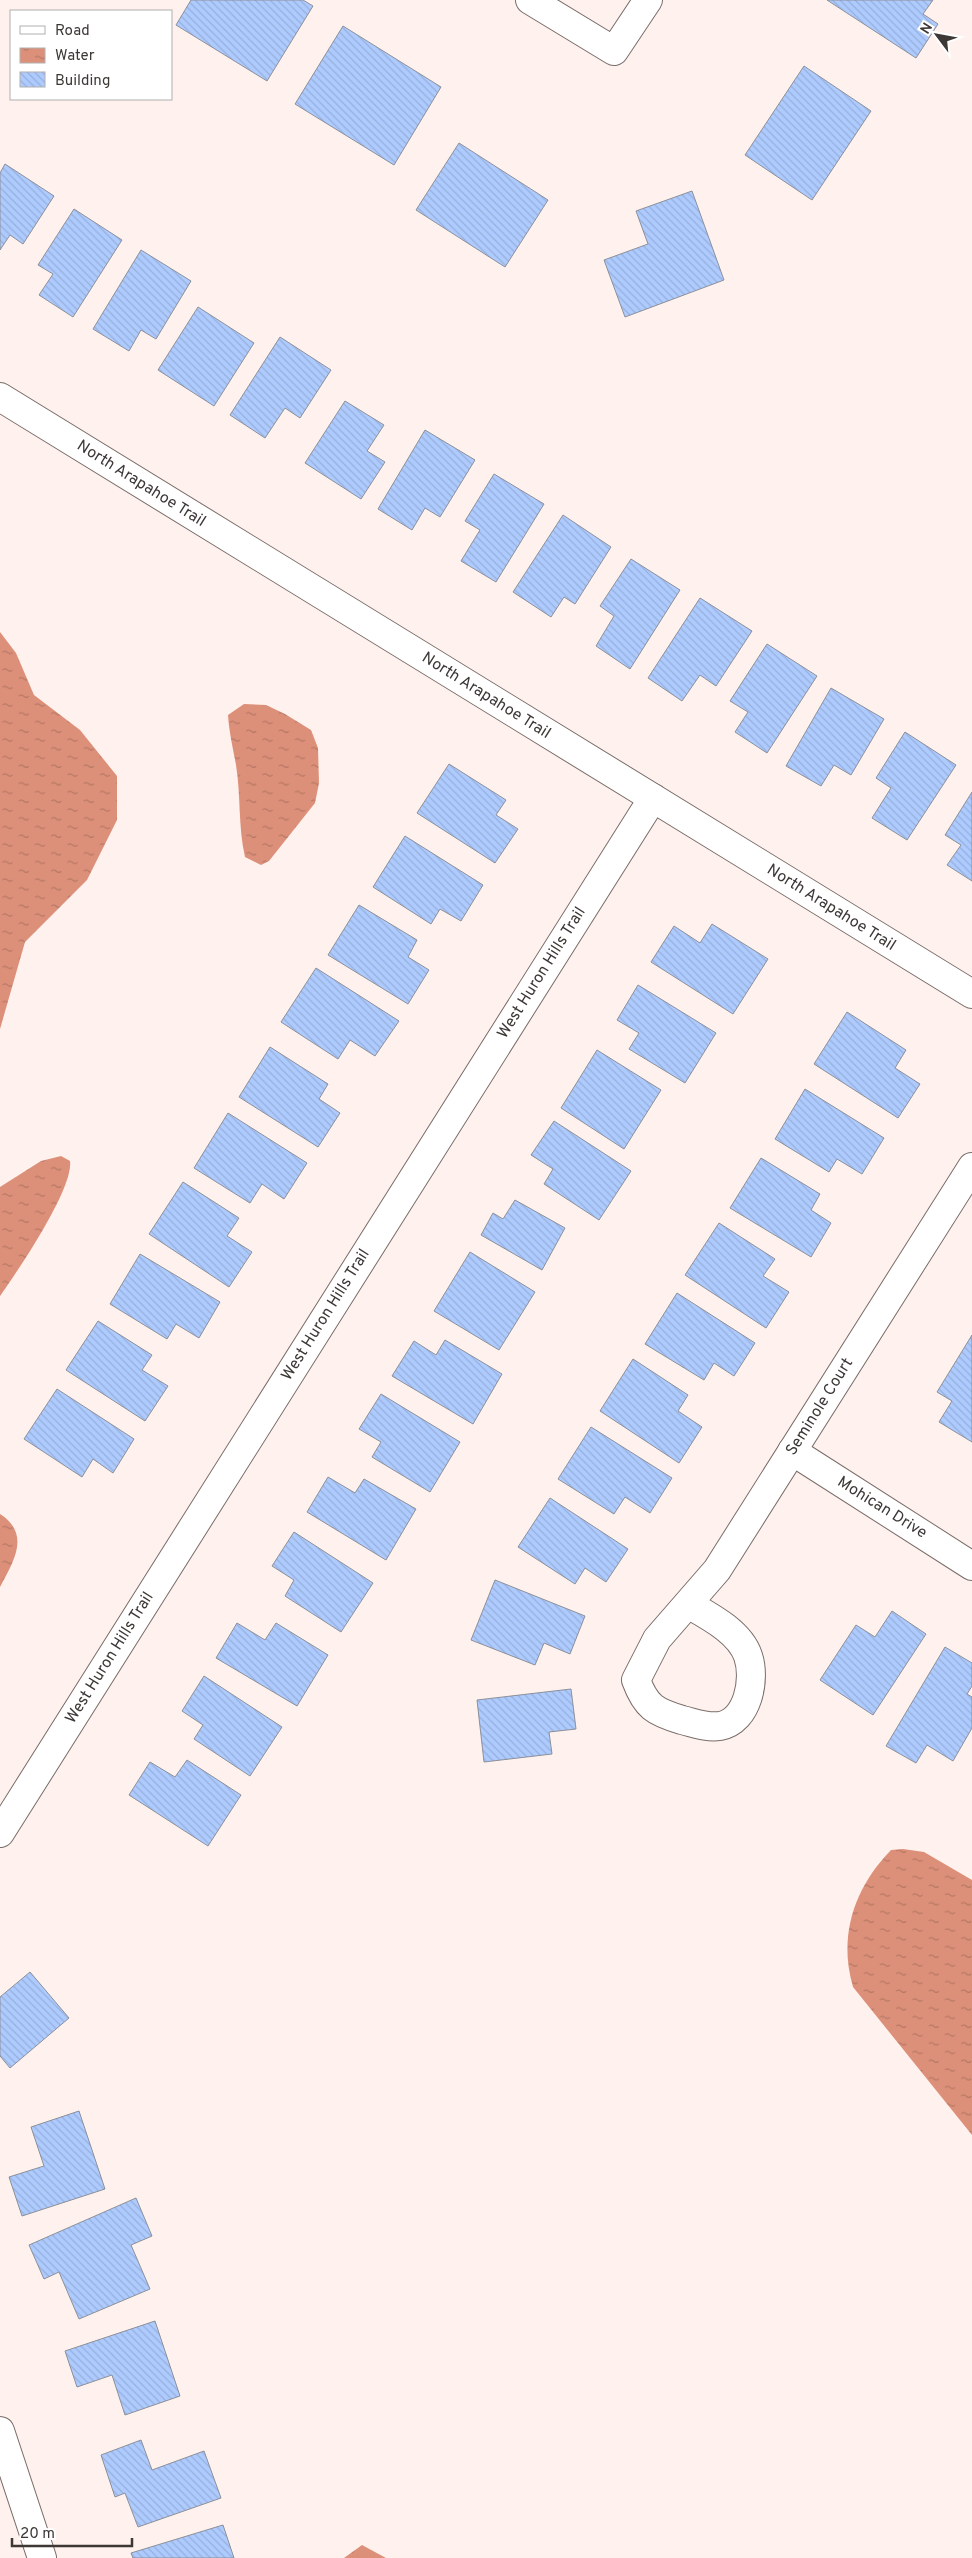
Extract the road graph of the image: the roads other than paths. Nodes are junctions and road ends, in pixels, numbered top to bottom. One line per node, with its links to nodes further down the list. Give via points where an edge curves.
1 (530, 0): 2 (street, via 614,51)
2 (648, 0)
3 (0, 397): 4 (street, North Arapahoe Trail)
4 (652, 798): 5 (street, North Arapahoe Trail); 10 (street, West Huron Hills Trail)
5 (972, 994)
6 (972, 1167): 7 (street, Seminole Court)
7 (792, 1451): 8 (street, Mohican Drive); 9 (street, Seminole Court, via 717,1570)
8 (972, 1566)
9 (688, 1604): 9 (street, Seminole Court, via 657,1639 636,1680 643,1698 659,1714 704,1726 722,1726 742,1712 752,1682 748,1655 735,1637 712,1617)
10 (0, 1833)
11 (0, 2431): 12 (street)
12 (42, 2558)

